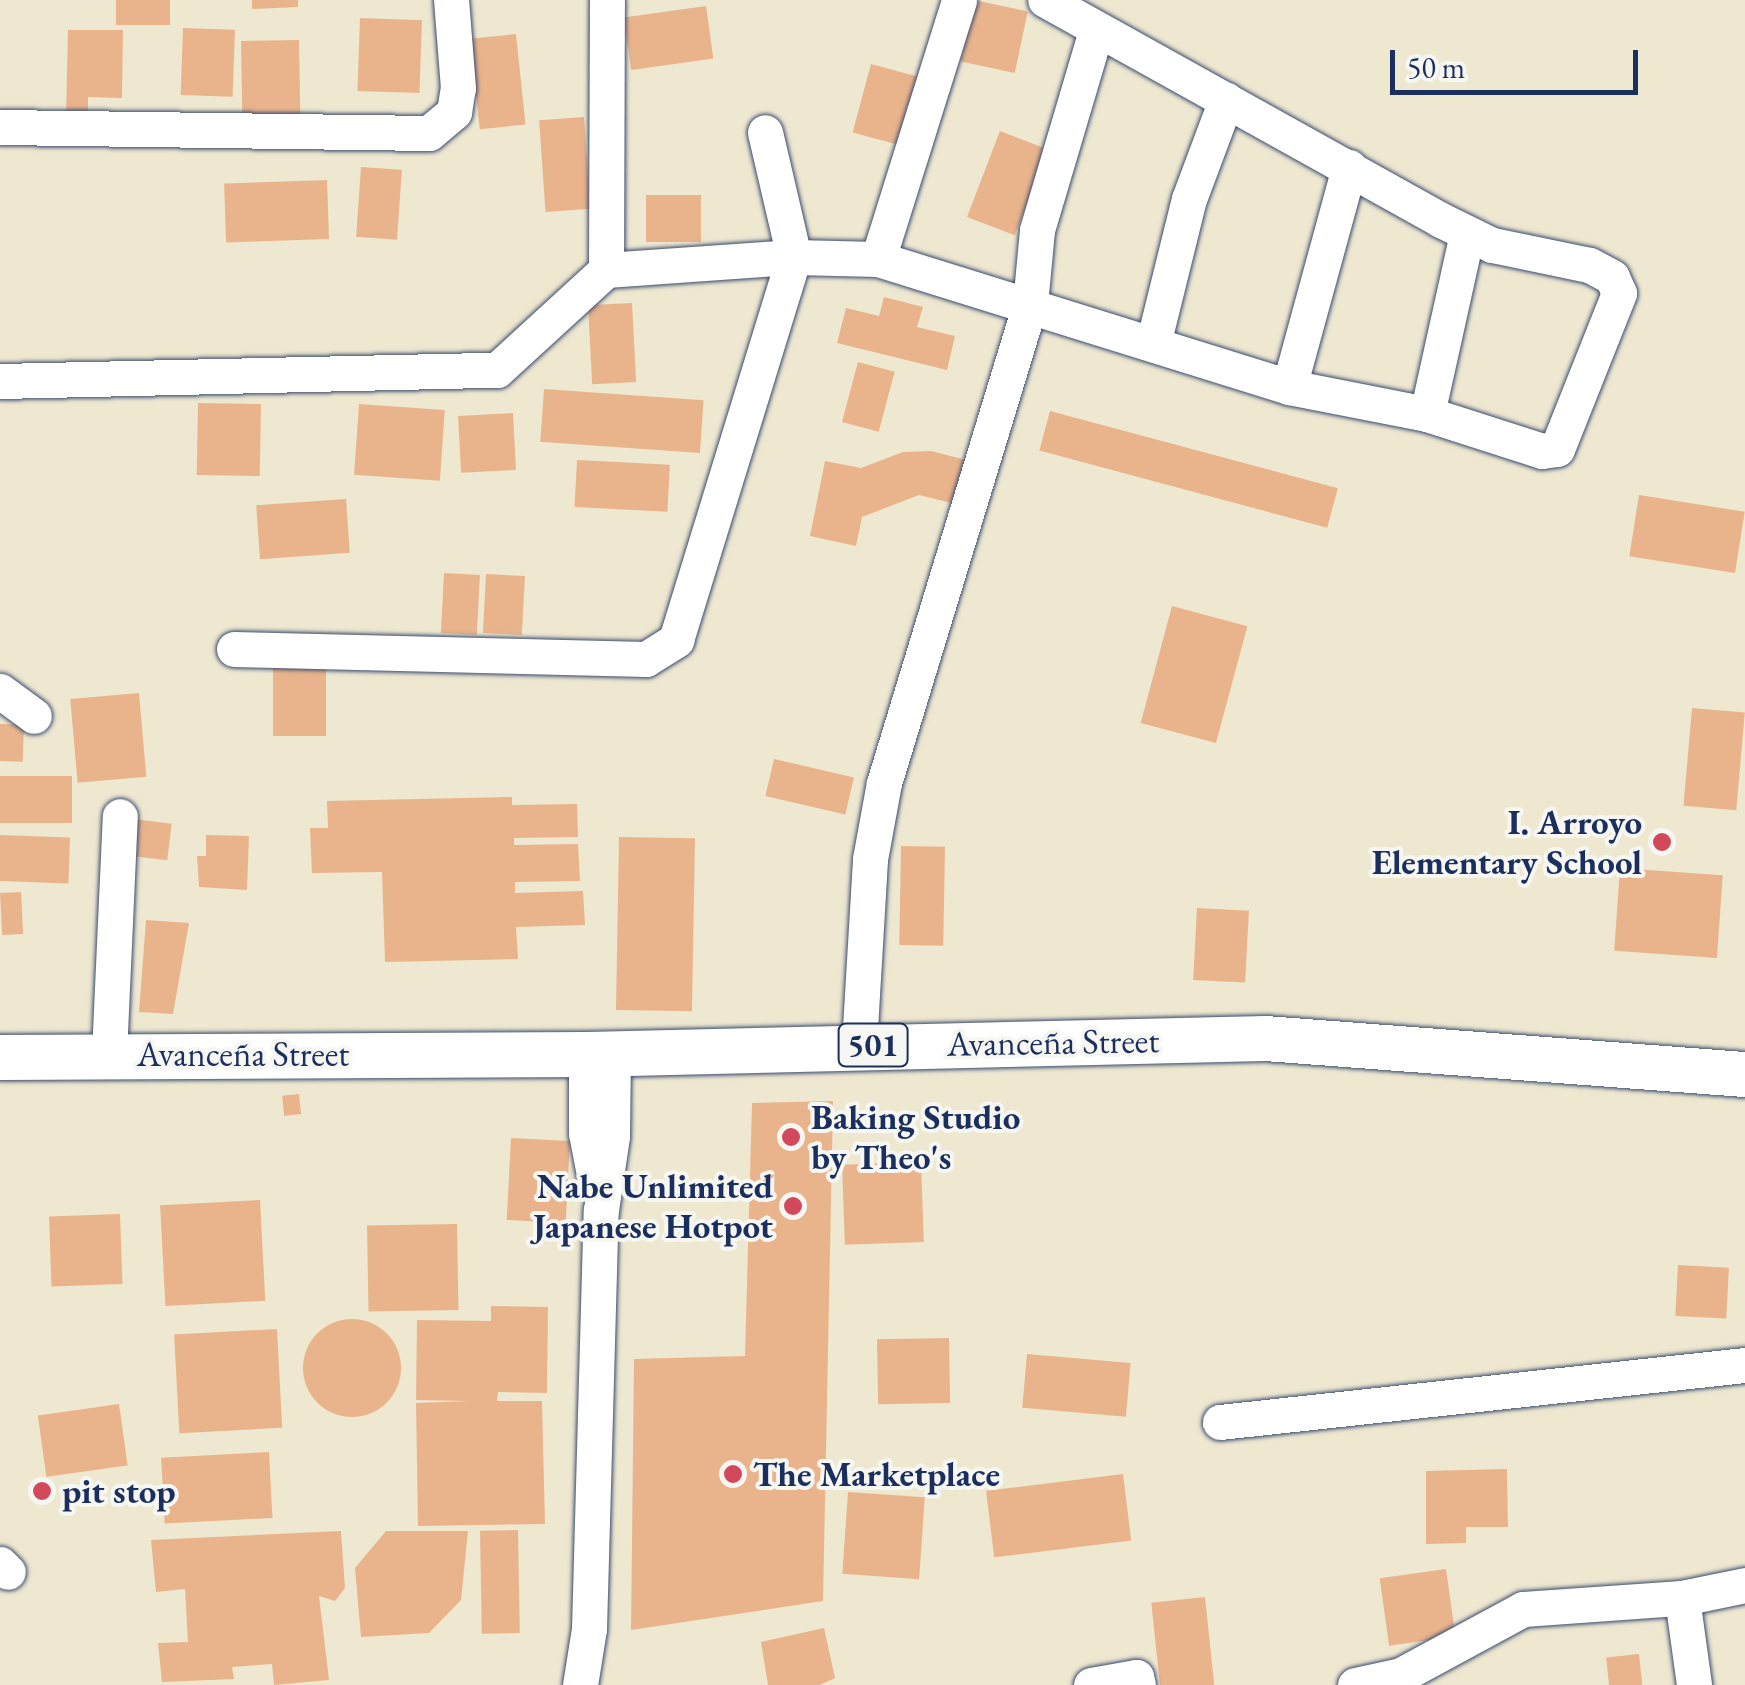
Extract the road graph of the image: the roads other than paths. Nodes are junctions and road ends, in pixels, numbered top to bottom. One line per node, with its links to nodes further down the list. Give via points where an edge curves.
1 (451, 0): 7 (street, via 456,100 454,112 429,133)
2 (607, 0): 13 (street)
3 (960, 0): 12 (street)
4 (1045, 0): 5 (street)
5 (1096, 30): 6 (street); 14 (street, via 1037,230)
6 (1226, 100): 9 (street); 15 (street, via 1189,198)
7 (0, 127)
8 (765, 132): 11 (street)
9 (1349, 166): 10 (street); 17 (street)
10 (1468, 233): 18 (street); 18 (street, via 1492,245 1589,265 1612,276 1619,293 1557,449 1542,451)
11 (794, 257): 12 (street); 13 (street); 19 (street, via 676,640 646,659)
12 (878, 259): 14 (street)
13 (606, 270): 16 (street, via 497,370)
14 (1030, 304): 15 (street); 23 (street, via 884,784 870,858)
15 (1154, 340): 17 (street)
16 (0, 380)
17 (1289, 386): 18 (street)
18 (1427, 414)
19 (234, 649)
20 (0, 691): 21 (street)
21 (34, 716)
22 (120, 816): 24 (street)
23 (860, 1045): 25 (main road, Avanceña Street / 501); 27 (main road, Avanceña Street / 501, via 1265,1038)
24 (109, 1054): 25 (main road, Avanceña Street / 501); 26 (main road, Avanceña Street / 501)
25 (600, 1054): 33 (street, via 586,1133 600,1210 589,1612)
26 (0, 1057)
27 (1745, 1074)
28 (1745, 1366): 29 (street)
29 (1220, 1422)
30 (1745, 1585): 31 (street)
31 (1682, 1598): 32 (street, via 1523,1608); 37 (street)
32 (1401, 1680): 36 (street)
33 (580, 1685)
34 (1091, 1685): 35 (street, via 1136,1677)
35 (1138, 1685)
36 (1355, 1685)
37 (1694, 1685)

